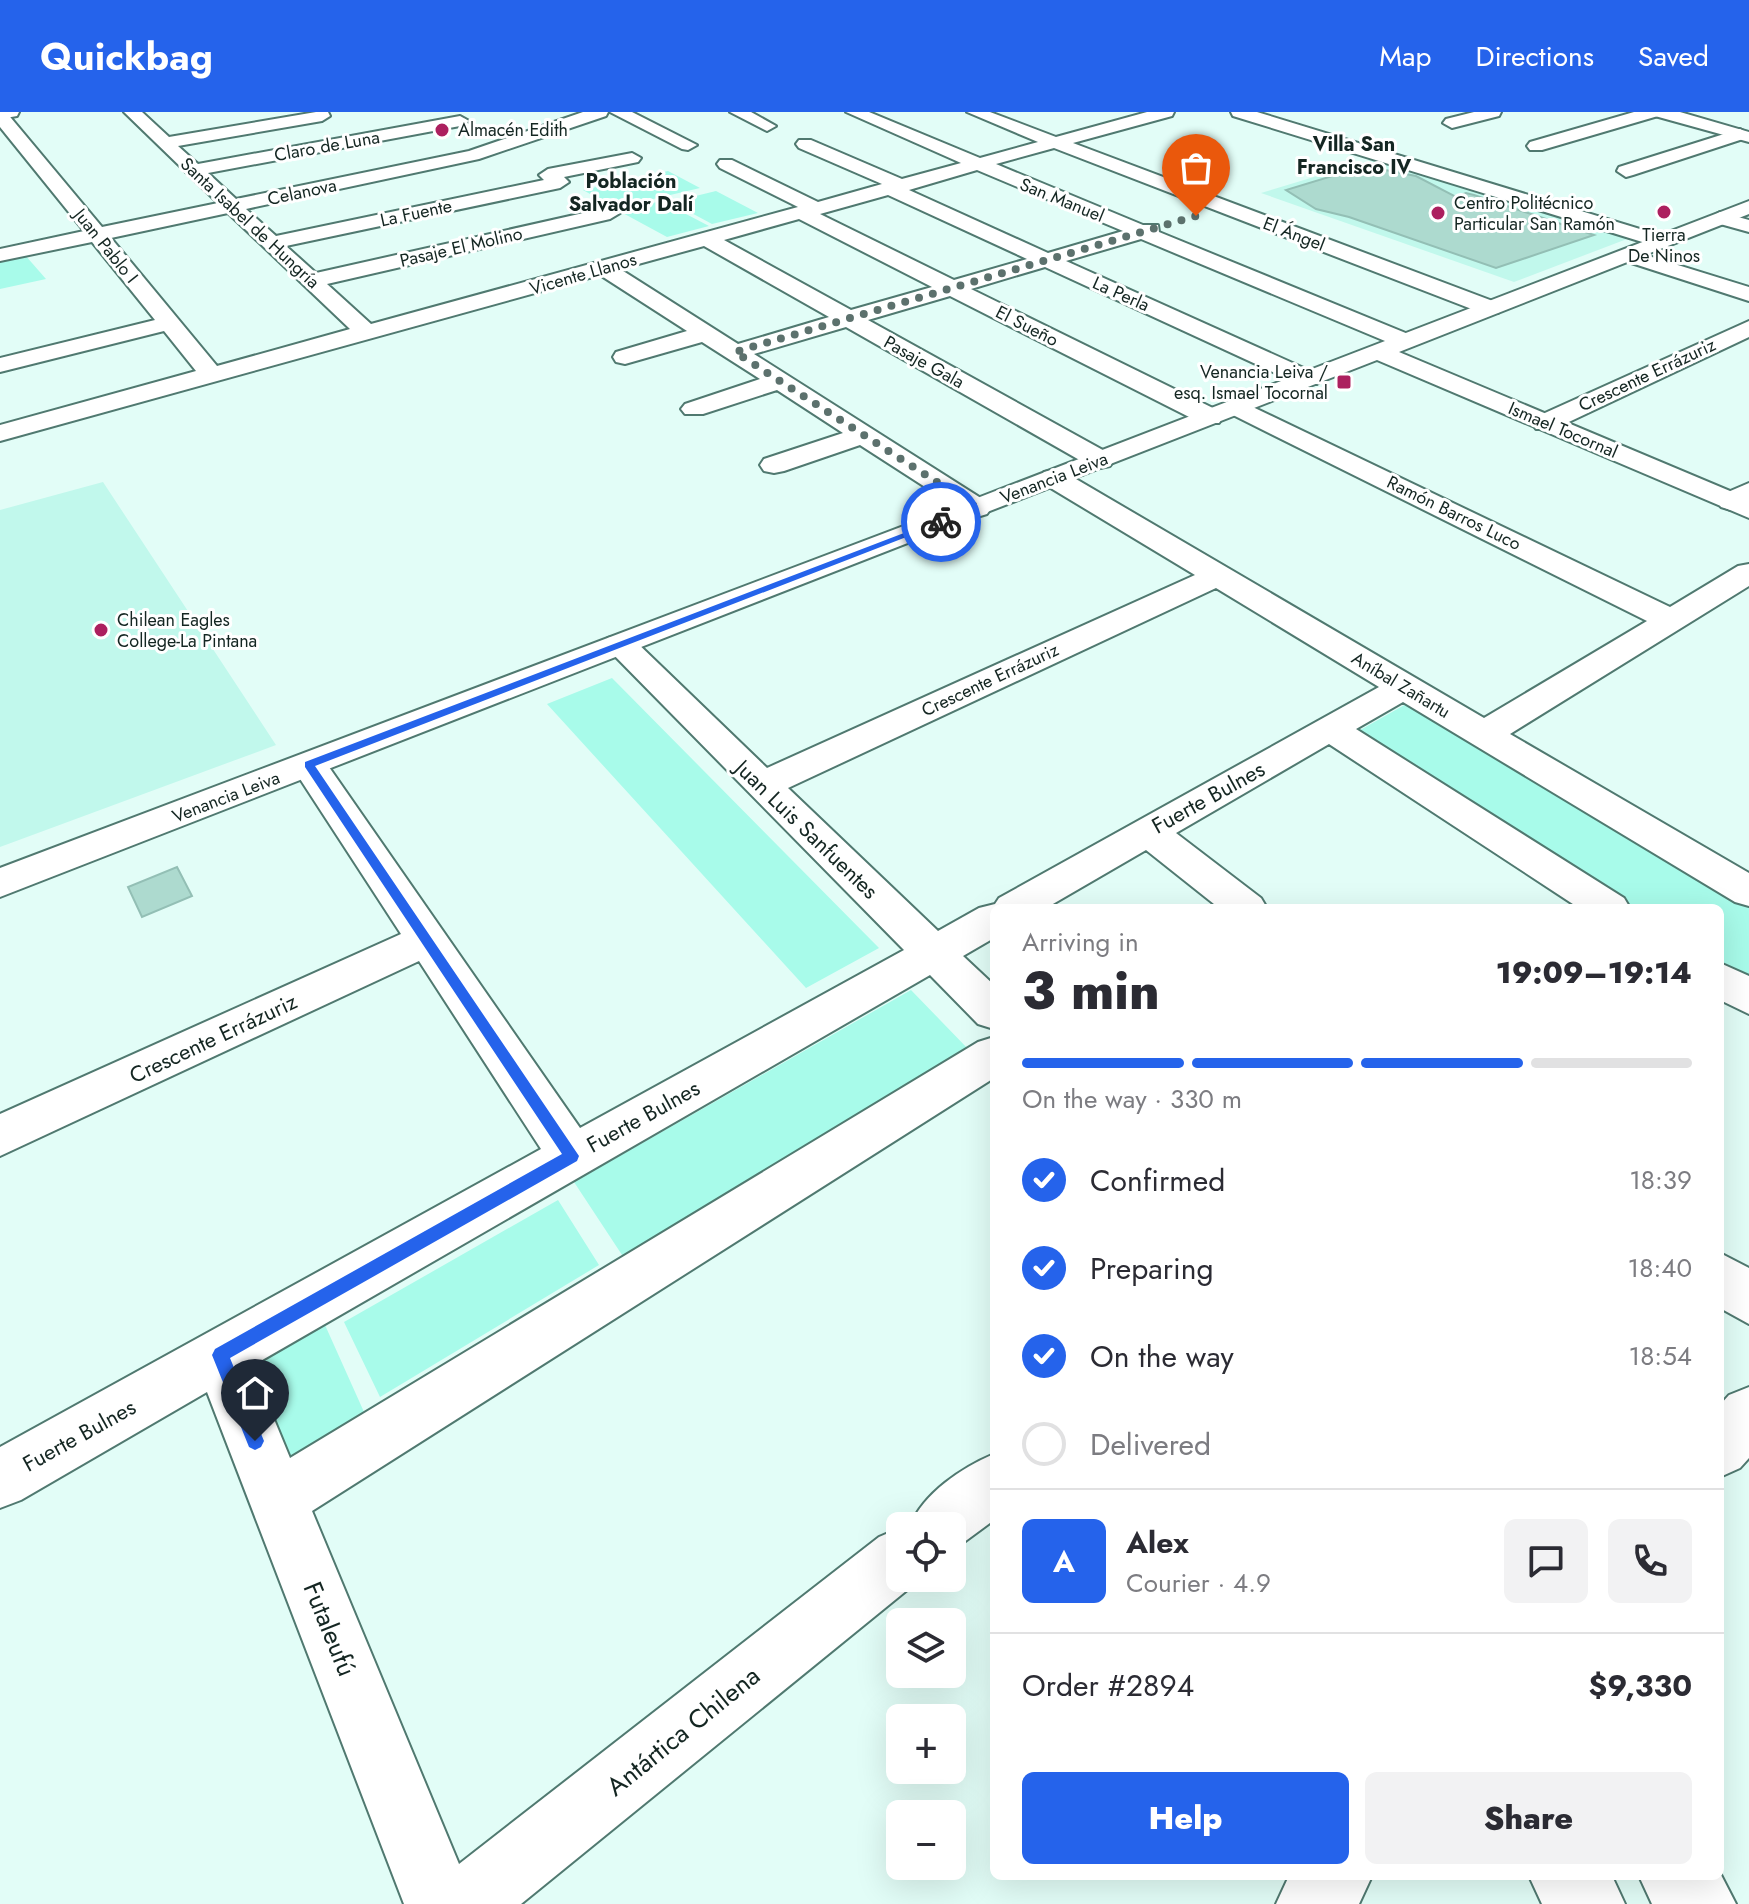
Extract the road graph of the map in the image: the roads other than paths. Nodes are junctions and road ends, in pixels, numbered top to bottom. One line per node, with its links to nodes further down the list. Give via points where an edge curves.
1 (11, 112): 15 (street)
2 (344, 112): 21 (street)
3 (600, 112): 27 (street, Celanova)
4 (618, 112): 25 (street)
5 (738, 112): 19 (street)
6 (854, 112): 31 (street, San Manuel)
7 (975, 112): 22 (street, El Ángel)
8 (1166, 112): 22 (street, Vicente Llanos)
9 (1239, 112): 48 (street)
10 (1493, 112): 18 (street)
11 (1652, 112): 26 (street)
12 (1661, 112): 20 (street)
13 (1682, 112): 20 (street)
14 (162, 114): 16 (street)
15 (0, 115): 24 (street, Juan Pablo I)
16 (135, 115): 21 (street, Santa Isabel de Hungría)
17 (455, 115): 27 (street); 32 (street, Claro de Luna)
18 (1452, 123)
19 (767, 126)
20 (1746, 134): 33 (street)
21 (165, 143): 32 (street, Santa Isabel de Hungría)
22 (1054, 143): 31 (street, Vicente Llanos); 37 (street, El Ángel)
23 (805, 144): 35 (street, La Perla)
24 (24, 145): 28 (street); 45 (street, Juan Pablo I)
25 (688, 145)
26 (1536, 146)
27 (502, 147): 34 (street); 36 (street, Celanova)
28 (0, 150)
29 (632, 158): 34 (street, La Fuente)
30 (726, 164): 39 (street, El Sueño)
31 (978, 165): 35 (street, Vicente Llanos); 44 (street, San Manuel)
32 (194, 170): 36 (street, Santa Isabel de Hungría)
33 (1626, 171)
34 (554, 179): 49 (street, La Fuente); 55 (street, Pasaje El Molino, via 616,217)
35 (896, 187): 39 (street, Vicente Llanos); 53 (street, La Perla)
36 (233, 207): 45 (street, Celanova); 49 (street, Santa Isabel de Hungría)
37 (1224, 207): 40 (street); 58 (street, El Ángel)
38 (1749, 207): 41 (street, Venancia Leiva)
39 (809, 211): 47 (street, Vicente Llanos); 56 (street, El Sueño)
40 (1196, 216)
41 (1720, 218): 43 (street); 48 (street, Venancia Leiva)
42 (1168, 224): 44 (street)
43 (1749, 226)
44 (1140, 232): 53 (street); 65 (street, San Manuel)
45 (98, 235): 51 (street, Celanova); 60 (street, Juan Pablo I)
46 (645, 235): 50 (street)
47 (707, 239): 50 (street, Vicente Llanos); 59 (street, Pasaje Gala)
48 (1659, 241): 52 (street, Venancia Leiva)
49 (271, 243): 55 (street, Santa Isabel de Hungría)
50 (668, 250): 54 (street, Vicente Llanos)
51 (0, 255)
52 (1626, 255): 57 (street); 58 (street, Venancia Leiva)
53 (1047, 260): 56 (street); 70 (street, La Perla)
54 (604, 268): 62 (street); 63 (street, Vicente Llanos)
55 (311, 281): 63 (street, Santa Isabel de Hungría)
56 (952, 288): 59 (street); 73 (street, El Sueño)
57 (1749, 294)
58 (1490, 308): 65 (street, Venancia Leiva)
59 (848, 319): 66 (street); 77 (street, Pasaje Gala)
60 (170, 323): 68 (street); 69 (street, Juan Pablo I)
61 (1749, 328): 74 (street, Crescente Errázuriz)
62 (706, 333): 66 (street); 67 (street)
63 (368, 334): 69 (street, Vicente Llanos)
64 (0, 336): 68 (street)
65 (1391, 346): 70 (street, Venancia Leiva); 74 (street, Ismael Tocornal)
66 (735, 352): 71 (street)
67 (625, 357)
68 (9, 363)
69 (213, 376): 75 (street, Vicente Llanos)
70 (1308, 379): 73 (street, Venancia Leiva)
71 (781, 381): 72 (street); 76 (street)
72 (694, 409)
73 (1223, 412): 77 (street, Venancia Leiva); 84 (street, Ramón Barros Luco)
74 (1545, 423): 80 (street, Ismael Tocornal)
75 (0, 433)
76 (863, 435): 78 (street); 81 (street)
77 (1100, 460): 79 (street, Venancia Leiva)
78 (774, 465)
79 (1054, 478): 81 (street, Venancia Leiva); 83 (street, Aníbal Zañartu)
80 (1743, 500)
81 (977, 508): 85 (street, Venancia Leiva)
82 (1749, 573): 84 (street)
83 (1218, 576): 86 (street, Aníbal Zañartu); 90 (street, Crescente Errázuriz)
84 (1671, 620): 88 (street)
85 (620, 645): 89 (street, Venancia Leiva); 90 (street, Juan Luis Sanfuentes)
86 (1404, 687): 87 (street, Fuerte Bulnes); 88 (street, Aníbal Zañartu)
87 (1330, 729): 91 (street, Fuerte Bulnes); 96 (street)
88 (1484, 734): 93 (street, Aníbal Zañartu)
89 (309, 765): 92 (street, Venancia Leiva); 98 (street)
90 (762, 785): 99 (street, Juan Luis Sanfuentes)
91 (1148, 831): 94 (street, Fuerte Bulnes); 95 (street)
92 (0, 883)
93 (1746, 887)
94 (1020, 904)
95 (1242, 904)
96 (1604, 904)
97 (990, 921): 99 (street, Fuerte Bulnes)
98 (426, 940): 104 (street, Crescente Errázuriz); 105 (street)
99 (934, 953): 102 (street, Juan Luis Sanfuentes); 105 (street, Fuerte Bulnes)
100 (1724, 981): 101 (street)
101 (1749, 997)
102 (990, 1008)
103 (990, 1057): 113 (street)
104 (0, 1136)
105 (572, 1156): 108 (street, Fuerte Bulnes)
106 (1724, 1280): 107 (street)
107 (1749, 1299)
108 (220, 1355): 111 (street, Fuerte Bulnes); 113 (street, Futaleufú)
109 (1749, 1415): 110 (street)
110 (1724, 1443)
111 (0, 1479)
112 (990, 1486): 114 (street)
113 (278, 1499): 119 (street, Futaleufú)
114 (958, 1512)
115 (886, 1569): 120 (street, Antártica Chilena)
116 (1333, 1880): 121 (street)
117 (1568, 1880): 122 (street)
118 (1678, 1880): 123 (street)
119 (440, 1904)
120 (465, 1904)
121 (1312, 1904)
122 (1589, 1904)
123 (1700, 1904)

